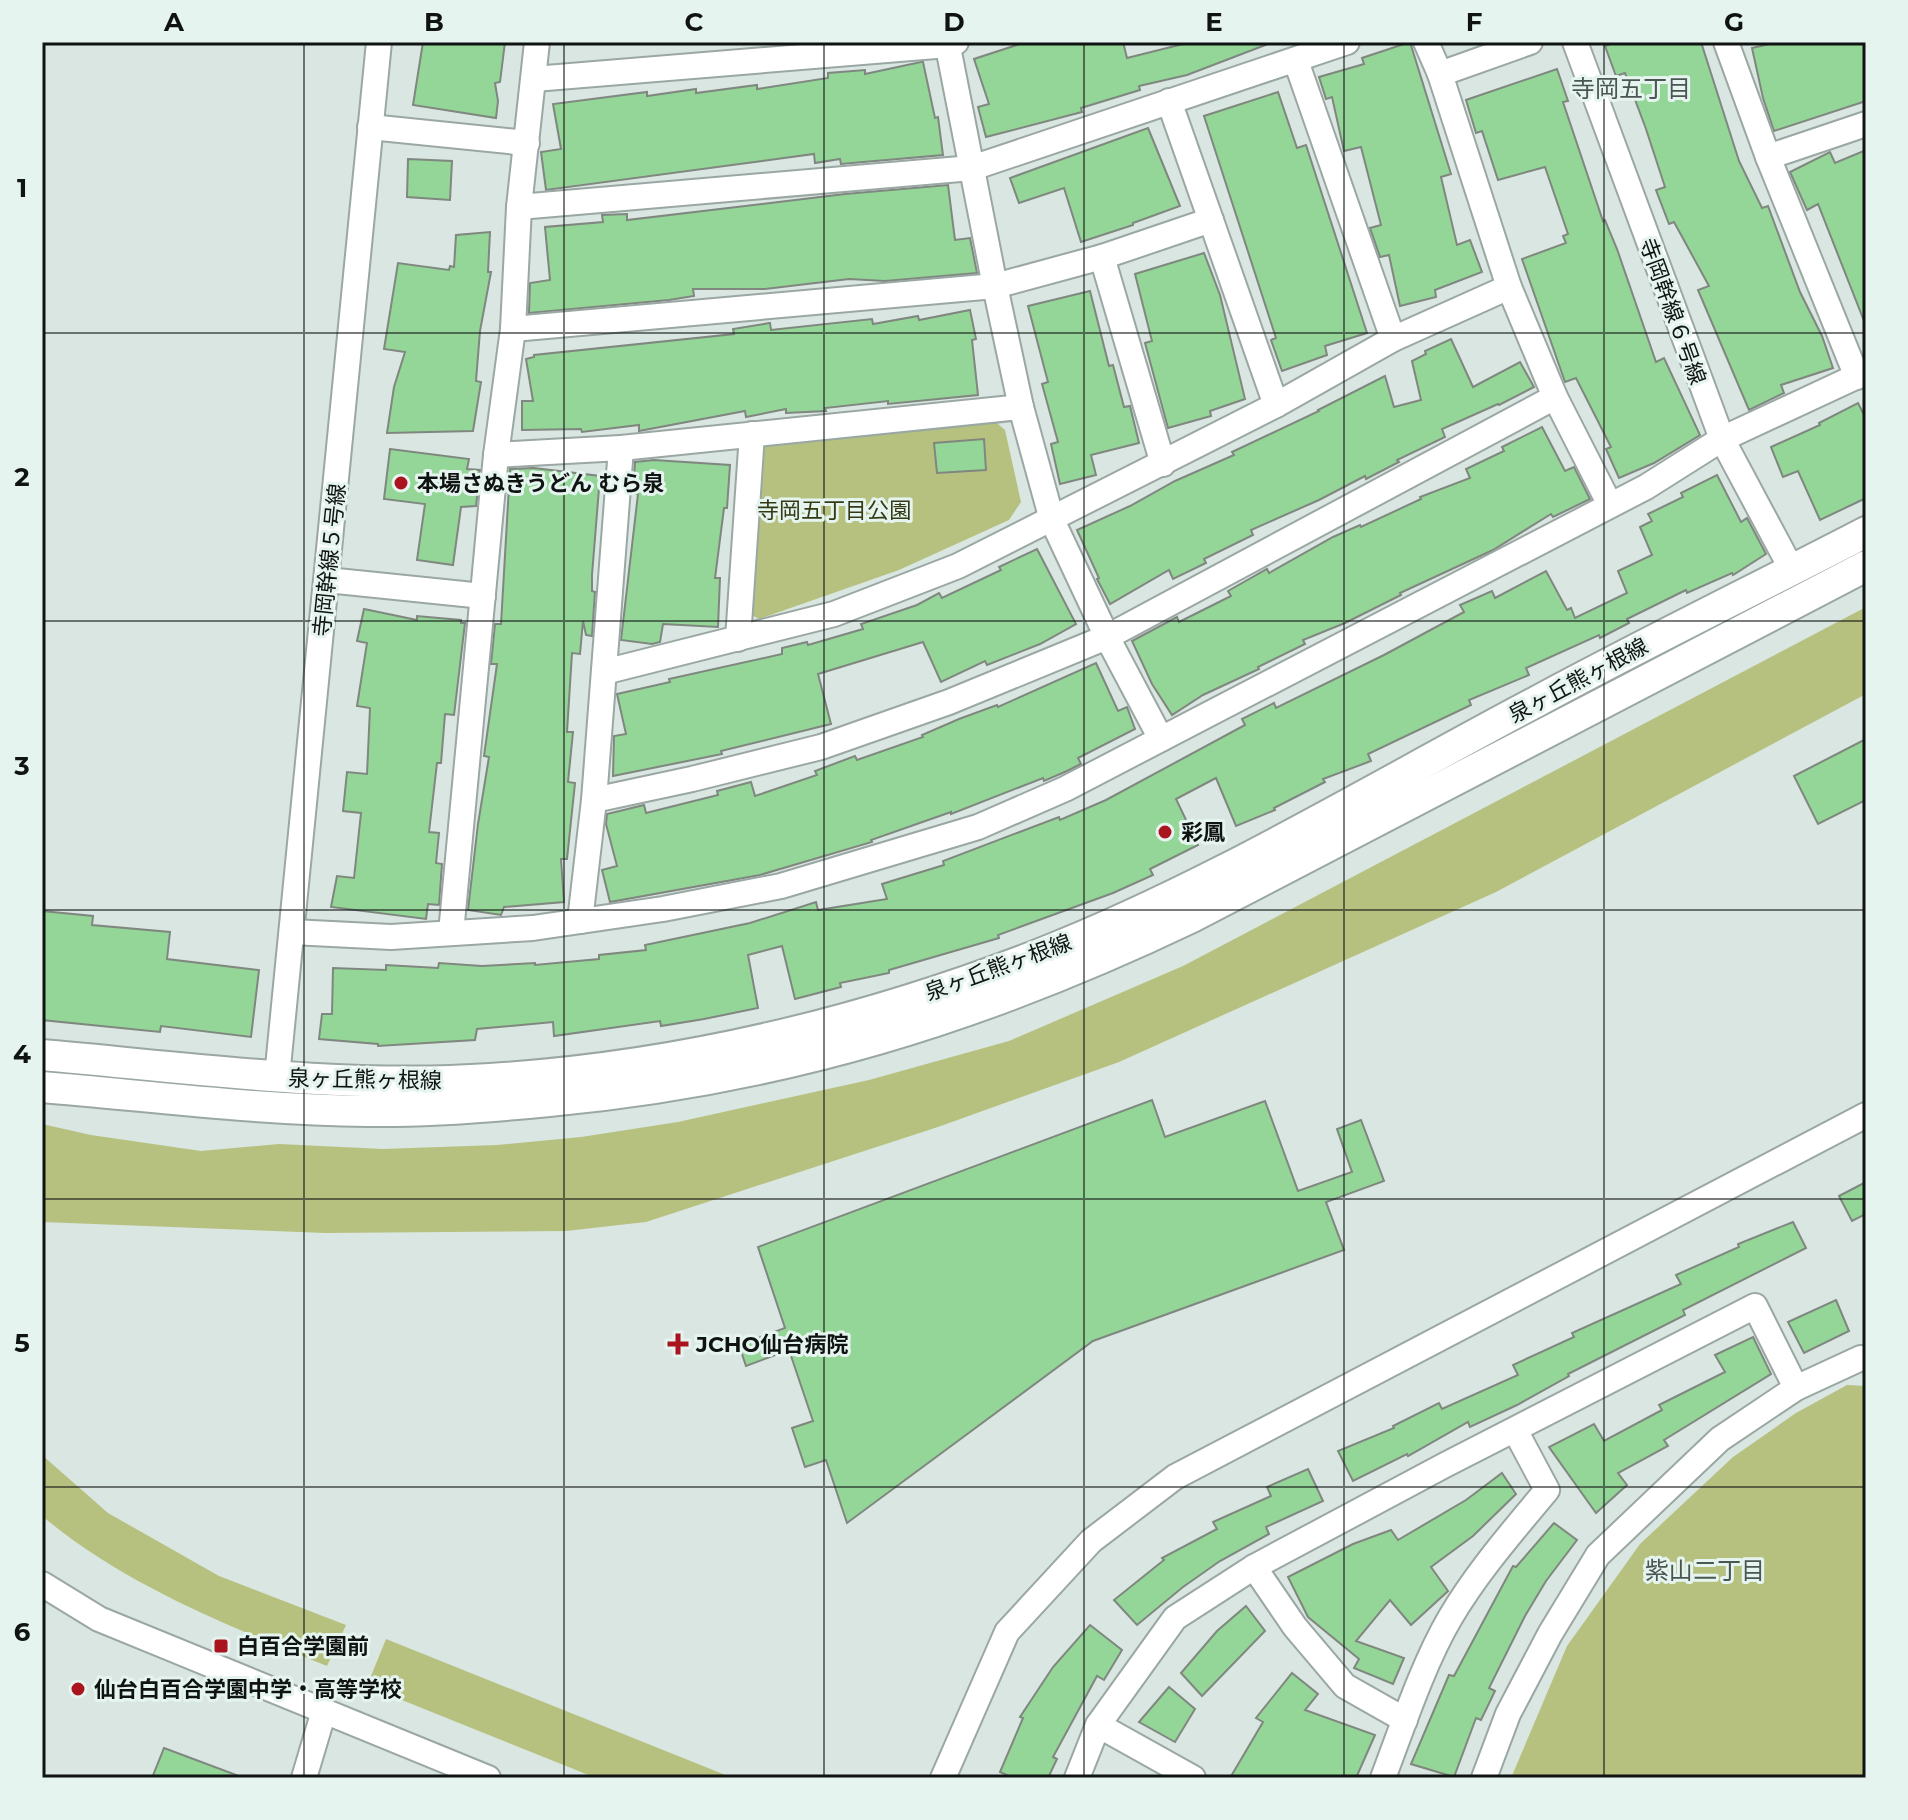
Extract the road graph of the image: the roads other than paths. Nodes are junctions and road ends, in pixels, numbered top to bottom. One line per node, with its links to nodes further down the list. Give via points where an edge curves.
1 (379, 42): 14 (street, 寺岡幹線５号線)
2 (537, 42): 11 (street)
3 (1347, 42): 9 (street)
4 (1426, 42): 10 (street)
5 (1530, 42): 10 (street)
6 (1575, 42): 30 (street, 寺岡幹線６号線)
7 (1726, 42): 16 (street)
8 (950, 43): 11 (street); 17 (street)
9 (1296, 61): 12 (street); 24 (street)
10 (1440, 74): 22 (street)
11 (534, 79): 15 (street)
12 (1169, 101): 17 (street); 19 (street)
13 (1866, 124): 16 (street)
14 (370, 127): 15 (street); 39 (street, 寺岡幹線５号線)
15 (527, 143): 18 (street)
16 (1768, 157): 25 (street)
17 (972, 168): 18 (street); 21 (street)
18 (519, 207): 23 (street)
19 (1211, 220): 20 (street); 27 (street)
20 (1102, 257): 21 (street); 33 (street)
21 (995, 286): 23 (street); 28 (street)
22 (1509, 287): 24 (street); 26 (street)
23 (513, 329): 32 (street)
24 (1393, 339): 27 (street)
25 (1861, 375): 30 (street)
26 (1555, 397): 34 (street); 41 (street)
27 (1276, 405): 33 (street)
28 (1021, 407): 29 (street); 35 (street)
29 (752, 434): 31 (street); 42 (street)
30 (1722, 439): 34 (street); 38 (street, 寺岡幹線６号線)
31 (621, 448): 32 (street); 43 (street)
32 (496, 455): 40 (street)
33 (1163, 464): 35 (street)
34 (1610, 505): 44 (street)
35 (1052, 520): 41 (street); 42 (street, via 958,566 834,614)
36 (1866, 532): 38 (main road, 泉ヶ丘熊ヶ根線)
37 (1866, 566): 51 (main road, 泉ヶ丘熊ヶ根線, via 1166,930 992,1003 820,1057 701,1082 486,1107 371,1112)
38 (1792, 570): 50 (main road, 泉ヶ丘熊ヶ根線, via 1252,855 1044,952 946,989 741,1044 575,1071 392,1081)
39 (327, 580): 40 (street); 47 (street, 寺岡幹線５号線)
40 (483, 596): 48 (street)
41 (1107, 637): 44 (street); 45 (street, via 821,747)
42 (738, 639): 43 (street)
43 (604, 672): 45 (street)
44 (1161, 739): 46 (street, via 978,827 882,858 781,886)
45 (594, 800): 46 (street)
46 (580, 921): 48 (street)
47 (292, 932): 48 (street, via 391,937); 50 (street, 寺岡幹線５号線)
48 (451, 933)
49 (42, 1055): 50 (main road, 泉ヶ丘熊ヶ根線)
50 (277, 1077)
51 (42, 1087)
52 (1866, 1115): 63 (street, via 1175,1477 1091,1541 1007,1632)
53 (1866, 1359): 54 (street)
54 (1796, 1388): 55 (street, via 1755,1306); 67 (street, via 1720,1439 1598,1555 1515,1701)
55 (1515, 1430): 56 (street); 59 (street, via 1547,1490 1449,1620)
56 (1254, 1567): 59 (street, via 1345,1686); 60 (street, via 1175,1618)
57 (42, 1584): 58 (street, via 99,1619)
58 (324, 1711): 61 (street); 62 (street)
59 (1405, 1720): 66 (street)
60 (1098, 1725): 64 (street); 65 (street)
61 (304, 1778)
62 (488, 1778)
63 (943, 1778)
64 (1077, 1778)
65 (1193, 1778)
66 (1383, 1778)
67 (1484, 1778)

